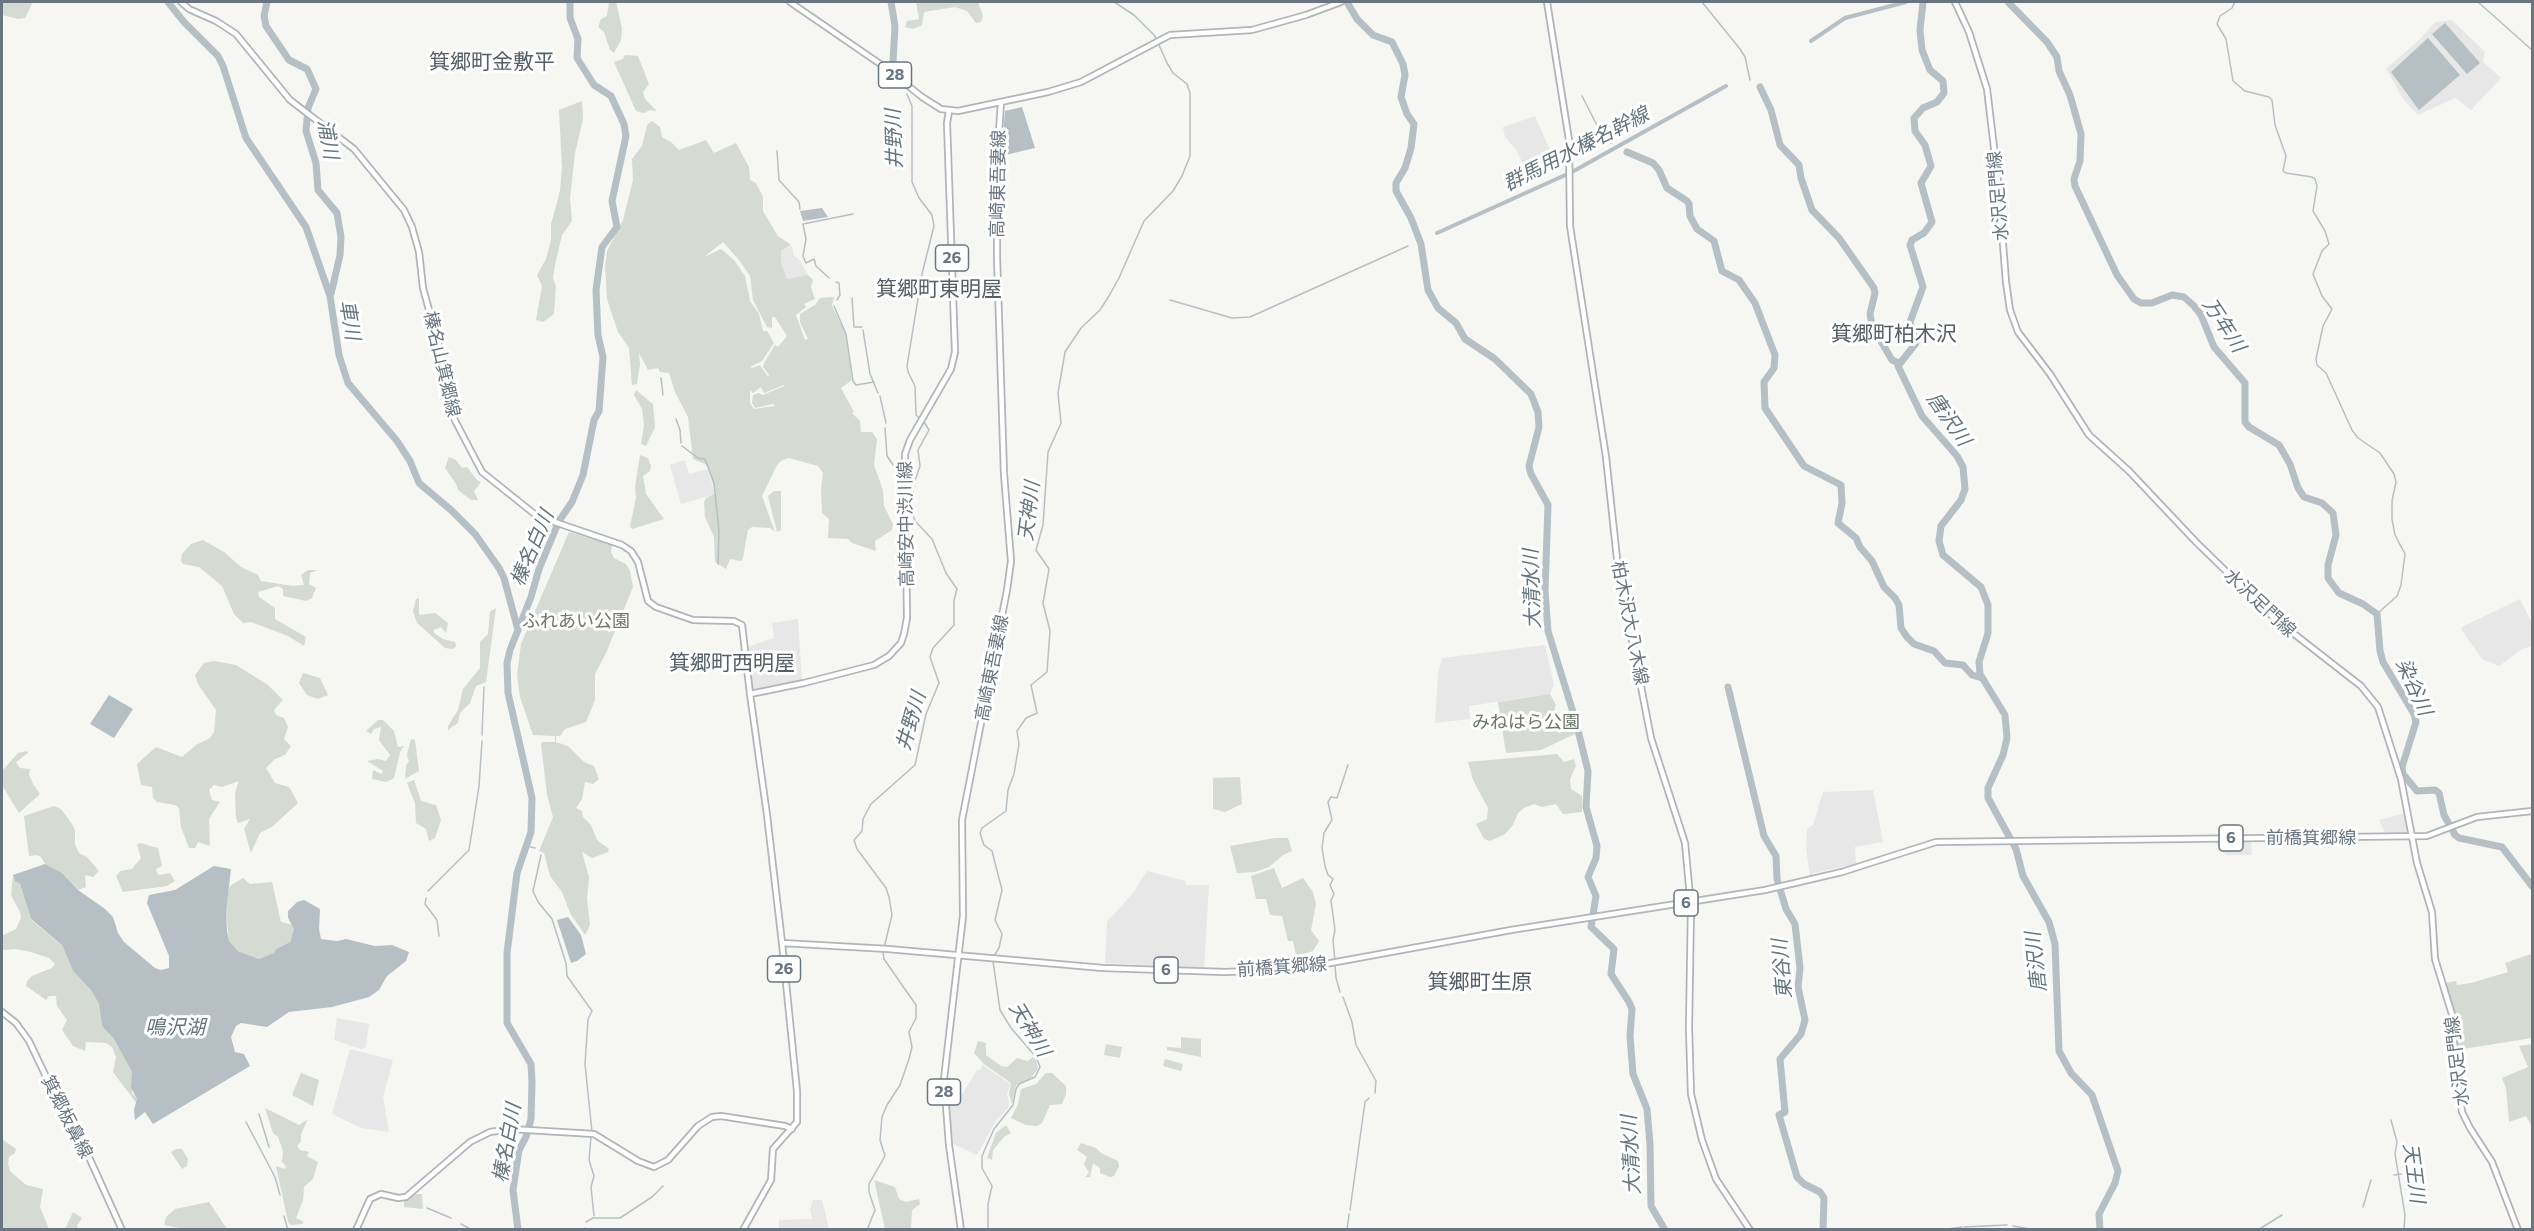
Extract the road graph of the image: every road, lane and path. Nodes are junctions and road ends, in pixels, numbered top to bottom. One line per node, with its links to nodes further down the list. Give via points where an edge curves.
1 (181, 2): 8 (main road, 榛名山箕郷線, via 236,34 290,100 354,149 404,210 417,241 423,288 440,350 451,416 482,472 531,513 631,551 638,562 648,601 656,607 693,620 734,621 742,625)
2 (790, 2): 7 (main road, 28, via 922,97)
3 (1341, 2): 6 (main road, via 1252,30 1185,32 1155,40 1081,82)
4 (1547, 2): 11 (main road, 柏木沢大八木線, via 1568,132 1570,226 1606,457 1618,568 1651,738 1685,843)
5 (1955, 2): 10 (main road, 水沢足門線, via 1987,89 2006,282 2015,327 2089,435 2275,619 2367,692 2378,707 2393,747)
6 (1001, 103): 7 (main road); 13 (main road, 高崎東吾妻線 / 28, via 997,257 1011,561 962,820 963,904)
7 (950, 111): 8 (main road, 高崎安中渋川線 / 26, via 947,123 955,352 951,369 904,454 907,618 901,643 890,656 869,667)
8 (750, 694): 12 (main road, 26)
9 (2532, 811): 10 (main road, 前橋箕郷線 / 6, via 2485,815 2434,835)
10 (2413, 837): 11 (main road, 前橋箕郷線 / 6, via 1936,842 1842,872); 21 (main road, 水沢足門線, via 2432,912 2435,959 2453,1016 2462,1112 2492,1162)
11 (1690, 903): 13 (main road, 前橋箕郷線 / 6, via 1298,969 1225,972 1103,968); 20 (main road, 柏木沢大八木線, via 1691,1094 1716,1179)
12 (782, 943): 13 (main road, 前橋箕郷線 / 6); 15 (main road, 26, via 797,1091 797,1122)
13 (958, 954): 19 (main road, 高崎東吾妻線 / 28, via 944,1079)
14 (2, 1012): 16 (main road, 箕郷板鼻線, via 29,1041)
15 (792, 1130): 17 (main road, via 712,1117 698,1126 668,1160 654,1167 594,1134 513,1129 490,1132 470,1142 406,1197 373,1196); 18 (main road, via 773,1149 771,1180)
16 (122, 1230)
17 (356, 1230)
18 (742, 1230)
19 (961, 1230)
20 (1750, 1230)
21 (2518, 1230)

